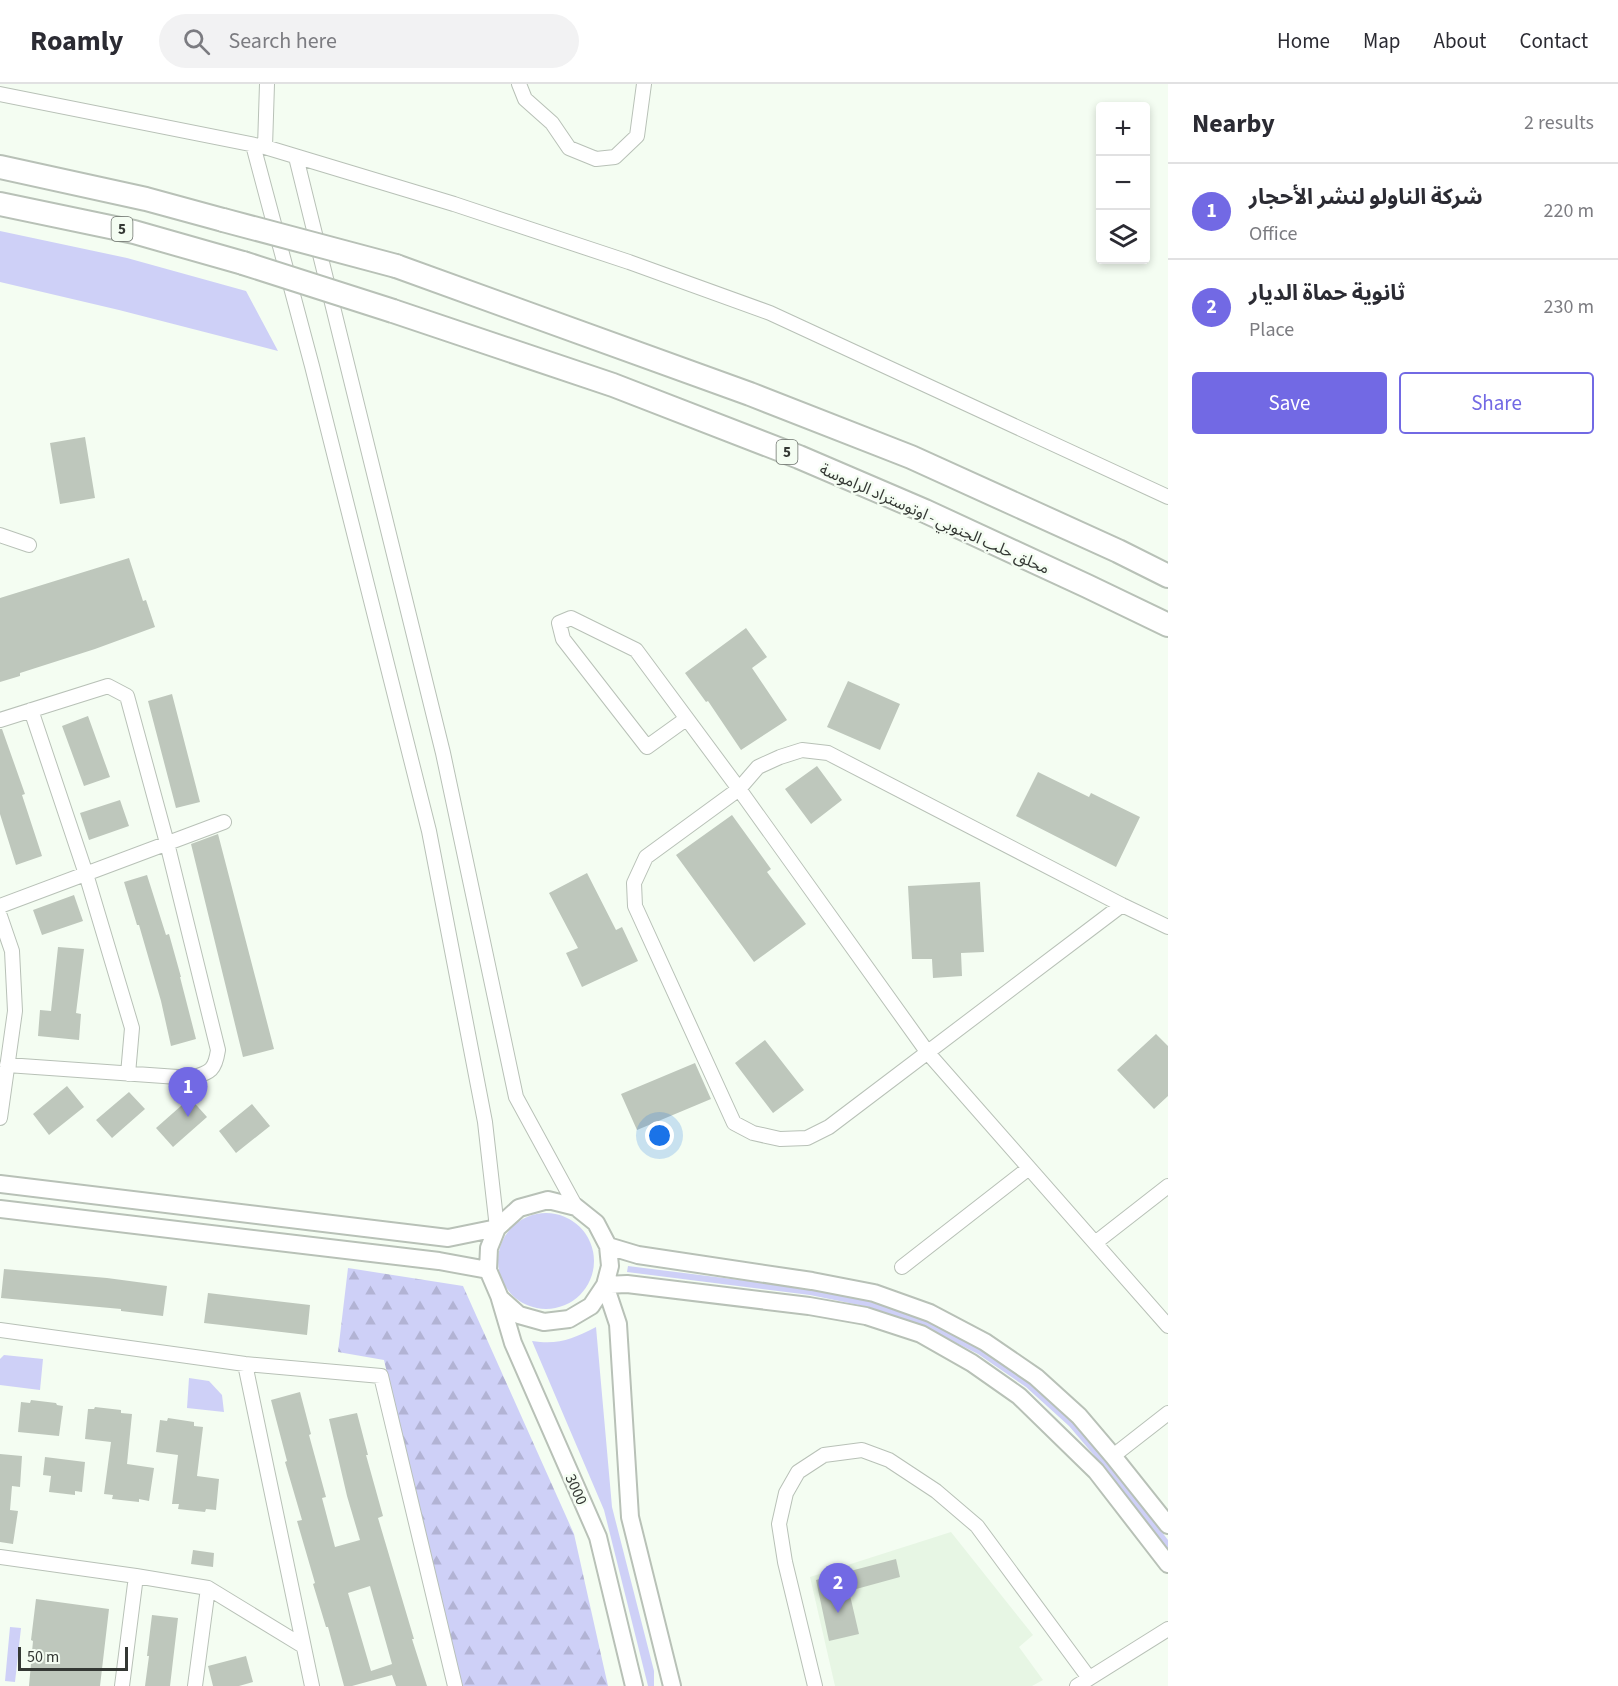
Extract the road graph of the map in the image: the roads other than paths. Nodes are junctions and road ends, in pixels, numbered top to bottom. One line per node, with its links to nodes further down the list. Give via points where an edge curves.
1 (267, 84): 5 (street)
2 (519, 84): 3 (street, via 525,99 552,123 568,148 596,159 615,157 637,136)
3 (644, 84)
4 (0, 94): 5 (street)
5 (259, 146): 6 (street); 34 (street, via 429,831 484,1122)
6 (296, 157): 9 (street, via 487,215 770,313); 32 (street, via 443,753 516,1097)
7 (0, 167): 12 (highway, 5, bridge, via 146,199 396,266 750,394 911,457)
8 (0, 204): 13 (highway, محلق حلب الجنوبي - اوتوستراد الراموسة / 5, bridge, via 134,232 243,263 613,385 925,511)
9 (1168, 497)
10 (0, 535): 11 (street)
11 (30, 545)
12 (1168, 576)
13 (1168, 625)
14 (31, 710): 16 (street); 19 (street, via 108,686 127,696); 20 (street)
15 (686, 719): 15 (street, via 636,650 571,618 559,622 563,639 646,747); 17 (street)
16 (0, 720)
17 (739, 789): 21 (street, via 758,767 780,756 802,750 828,753); 25 (street); 25 (street, via 646,857 634,882 635,906 734,1123 753,1133 780,1139 807,1138 829,1127)
18 (224, 822): 19 (street)
19 (167, 843): 20 (street); 27 (street, via 218,1050 216,1065 207,1074 192,1078)
20 (86, 874): 22 (street); 27 (street, via 132,1028)
21 (1122, 905): 24 (street); 25 (street)
22 (0, 906)
23 (0, 916): 26 (street, via 12,951 15,1011)
24 (1168, 927)
25 (928, 1053): 29 (street)
26 (7, 1065): 27 (street); 28 (street)
27 (128, 1074)
28 (0, 1118)
29 (1029, 1168): 35 (street); 37 (street)
30 (0, 1184): 34 (street, via 448,1238)
31 (1168, 1186): 35 (street)
32 (576, 1207): 34 (street, via 548,1200 529,1205 519,1208); 36 (street, via 596,1223)
33 (0, 1209): 38 (street)
34 (497, 1228): 38 (street, via 489,1248)
35 (1095, 1243): 41 (street)
36 (608, 1246): 39 (street, via 610,1266); 45 (street, via 638,1255 874,1293 930,1313 985,1342 1036,1377)
37 (902, 1267)
38 (488, 1269): 40 (street)
39 (605, 1285): 40 (street, via 591,1306 569,1319 544,1322 519,1315); 48 (street, via 627,1284 809,1306 866,1316 921,1334 1019,1396 1096,1471); 59 (street, via 618,1324 630,1516)
40 (500, 1298): 58 (street, 3000, via 513,1343 598,1537)
41 (1168, 1326)
42 (0, 1330): 43 (street)
43 (245, 1364): 52 (street); 57 (street, via 381,1376)
44 (1168, 1413): 45 (street)
45 (1113, 1456): 46 (street)
46 (1168, 1525)
47 (0, 1557): 49 (street)
48 (1168, 1564)
49 (135, 1576): 50 (street); 54 (street)
50 (208, 1588): 52 (street); 55 (street)
51 (1168, 1629): 53 (street)
52 (303, 1646): 56 (street)
53 (1089, 1678): 60 (street, via 977,1526 927,1485 889,1460 862,1450 824,1455 798,1472 786,1493 779,1524); 61 (street)
54 (122, 1686)
55 (195, 1686)
56 (312, 1686)
57 (455, 1686)
58 (634, 1686)
59 (672, 1686)
60 (815, 1686)
61 (1077, 1686)

